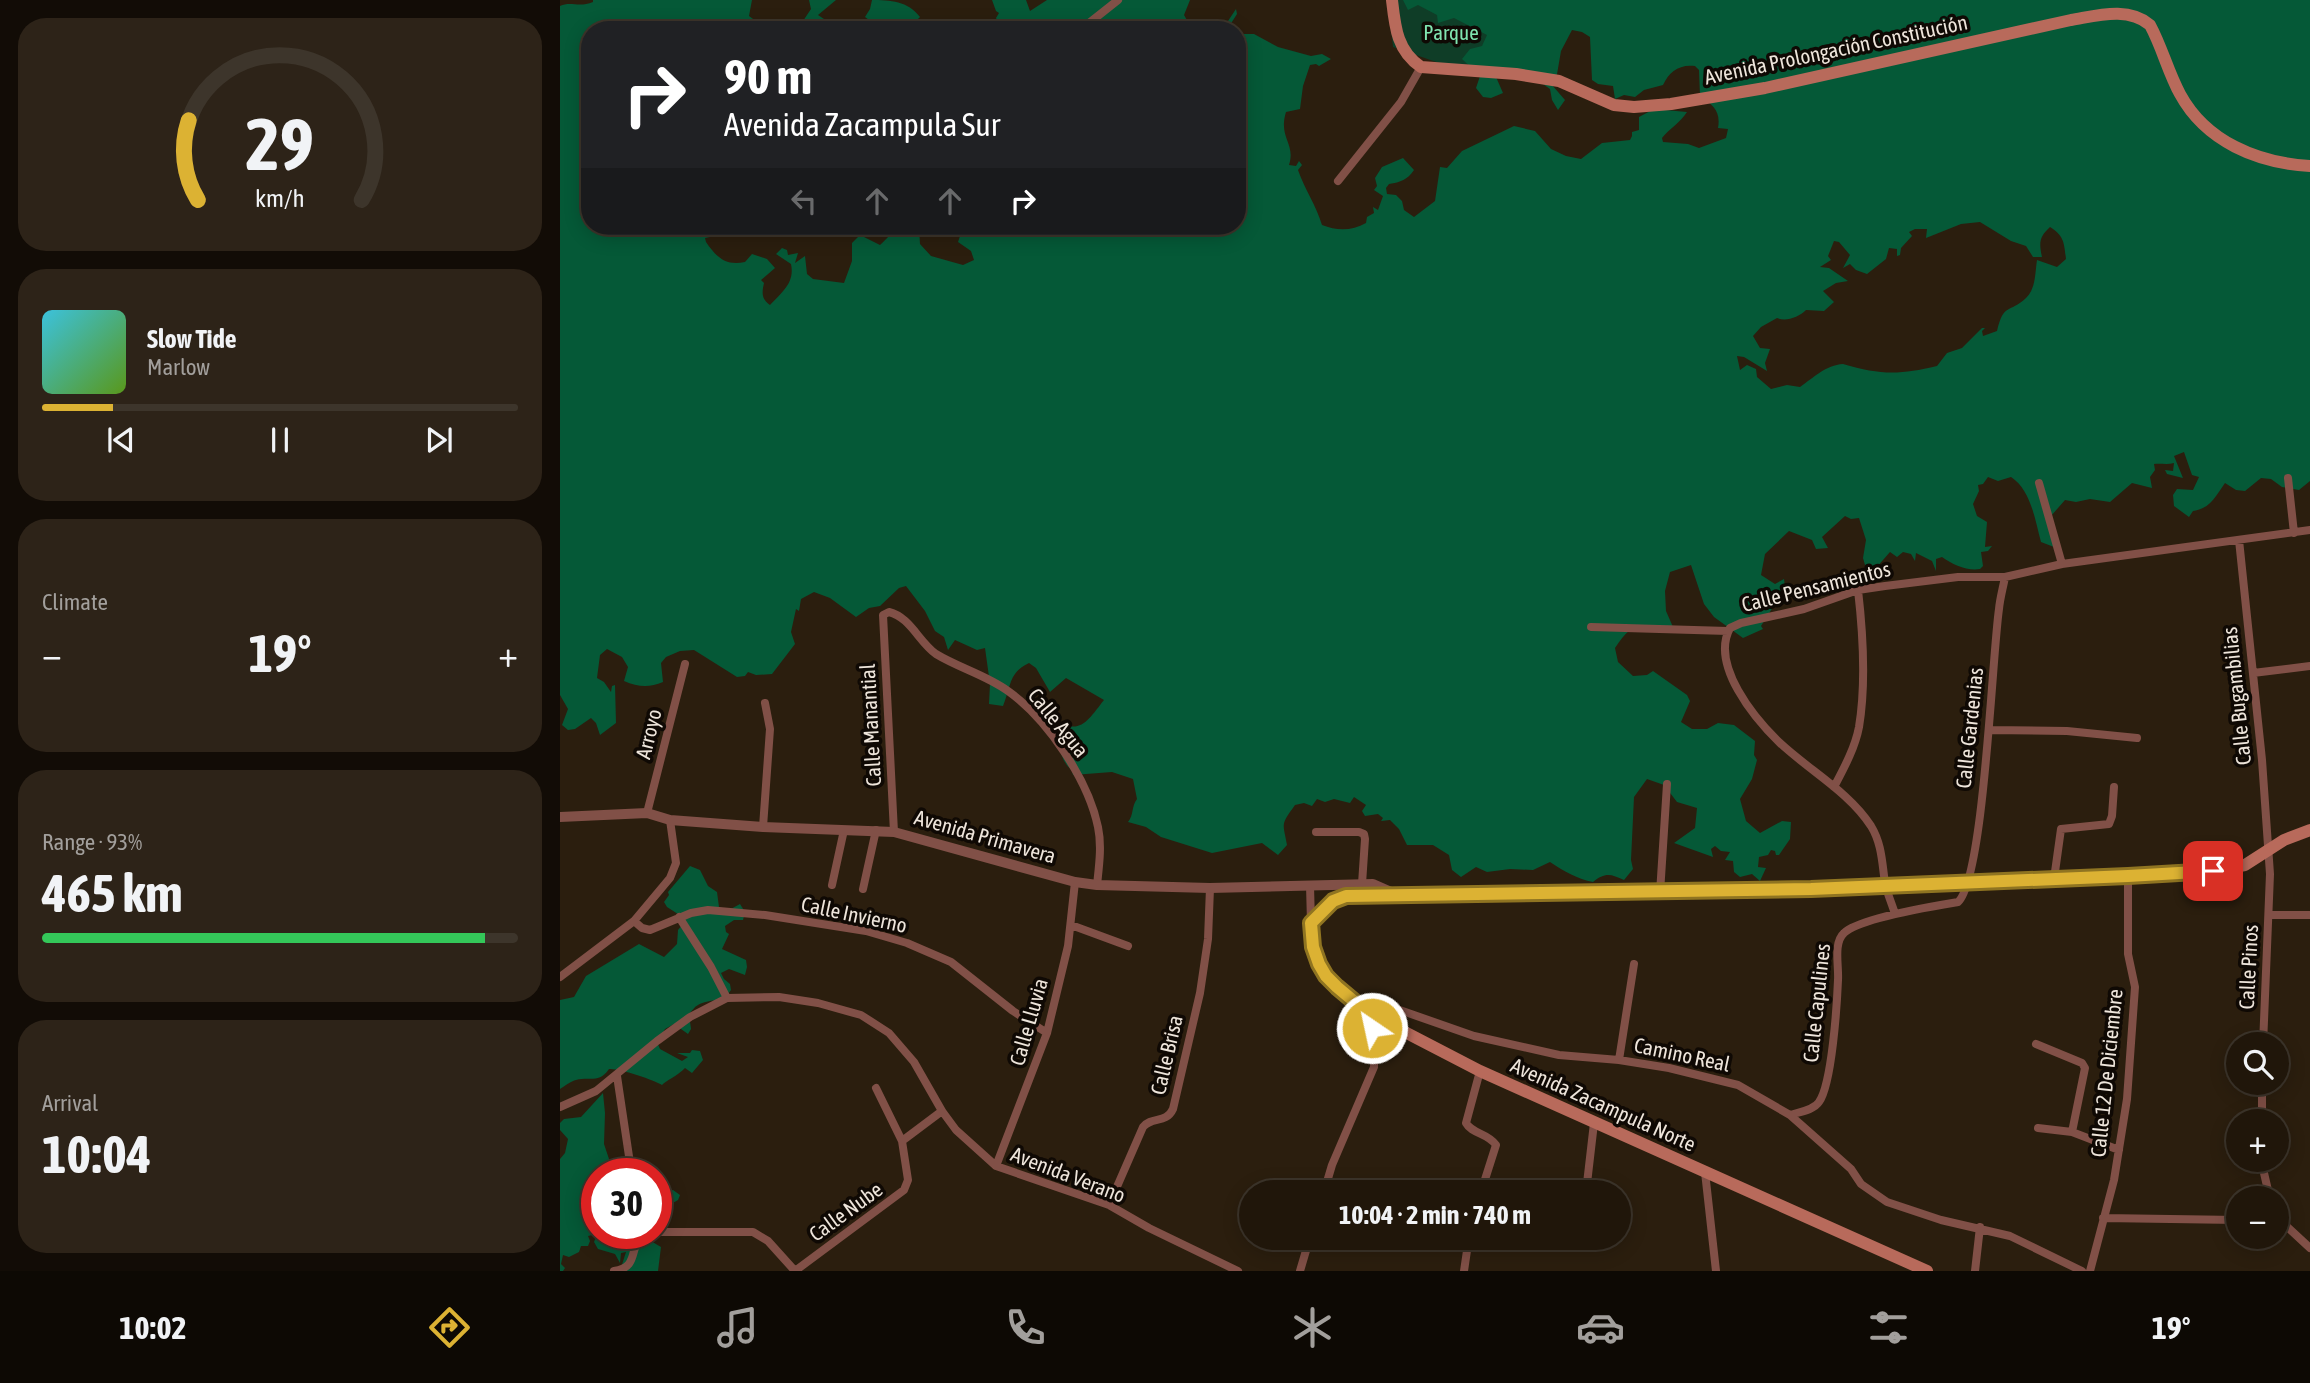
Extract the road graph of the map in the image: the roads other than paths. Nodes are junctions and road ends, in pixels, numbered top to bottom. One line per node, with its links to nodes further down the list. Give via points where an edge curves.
1 (1118, 0): 3 (street)
2 (1392, 0): 4 (main road, via 1398,39)
3 (1092, 21)
4 (1421, 67): 5 (main road, Avenida Prolongación Constitución, via 1532,76 1575,86 1614,105 1648,106 1765,88 2080,19 2128,14 2150,25 2179,93 2209,130 2264,160); 6 (street, via 1401,102)
5 (2310, 166)
6 (1338, 181)
7 (2288, 478): 10 (street)
8 (2039, 483): 12 (street)
9 (2310, 530): 10 (street, Calle Pensamientos)
10 (2294, 533): 11 (street, Calle Pensamientos)
11 (2239, 540): 12 (street, Calle Pensamientos); 20 (street, Calle Bugambilias)
12 (2062, 564): 13 (street, Calle Pensamientos)
13 (2005, 577): 14 (street, Calle Pensamientos, via 1958,577); 22 (street, Calle Gardenias)
14 (1858, 590): 17 (street, Calle Pensamientos, via 1804,609 1741,623); 25 (street, via 1862,625 1859,727)
15 (883, 615): 34 (street, Calle Manantial); 43 (street, Calle Agua, via 897,614 937,654 1007,690 1063,752 1084,786 1098,828)
16 (1591, 627): 17 (street)
17 (1728, 631): 25 (street, Calle Pensamientos, via 1728,671 1744,700 1779,742)
18 (685, 664): 27 (street, Arroyo)
19 (2310, 666): 20 (street)
20 (2253, 673): 36 (street, Calle Bugambilias)
21 (765, 703): 30 (street, via 770,729)
22 (1989, 730): 23 (street); 40 (street, Calle Gardenias)
23 (2137, 738)
24 (1667, 784): 48 (street)
25 (1834, 787): 45 (street, Calle Pensamientos, via 1872,827)
26 (2114, 787): 38 (street, via 2109,824 2061,829)
27 (647, 813): 28 (street, Avenida Primavera); 29 (street, Avenida Primavera)
28 (560, 817)
29 (670, 820): 30 (street, Avenida Primavera); 54 (street, via 675,870)
30 (763, 827): 31 (street, Avenida Primavera)
31 (844, 830): 32 (street, Avenida Primavera); 42 (street)
32 (876, 830): 34 (street, Avenida Primavera); 47 (street)
33 (2310, 830): 36 (main road)
34 (894, 832): 39 (street, Avenida Primavera)
35 (1316, 832): 41 (street, via 1364,834)
36 (2268, 849): 37 (main road, via 2233,869); 51 (street, Calle Pinos)
37 (2128, 876): 38 (main road); 77 (street, Calle 12 De Diciembre, via 2128,954 2135,987)
38 (2054, 879): 40 (main road)
39 (1075, 882): 43 (street, Avenida Primavera); 56 (street, Calle Lluvia)
40 (1968, 882): 45 (main road); 50 (street, Calle Capulines, via 1958,902)
41 (1362, 884): 44 (street, Avenida Primavera); 49 (street, Avenida Primavera, via 1379,885)
42 (832, 885)
43 (1097, 885): 46 (street, Avenida Primavera)
44 (1310, 885): 46 (street, Avenida Primavera); 55 (street)
45 (1886, 885): 48 (main road); 50 (street, Calle Pensamientos)
46 (1210, 888): 84 (street, Calle Brisa, via 1200,993 1173,1109 1164,1119 1143,1127)
47 (863, 889)
48 (1660, 893): 49 (main road)
49 (1398, 895): 55 (main road, via 1339,897)
50 (1895, 914): 72 (street, Calle Capulines, via 1847,930 1839,940 1837,996 1823,1094 1813,1108)
51 (2269, 915): 52 (street); 63 (street, Calle Pinos)
52 (2310, 915)
53 (679, 918): 54 (street, Calle Invierno, via 650,930); 60 (street); 64 (street, Calle Invierno, via 708,910 765,915 866,931 907,943 951,962)
54 (634, 921): 59 (street)
55 (1311, 923): 61 (main road, Avenida Zacampula Norte, via 1319,964)
56 (1070, 926): 57 (street); 64 (street, Calle Lluvia)
57 (1128, 946)
58 (1634, 964): 66 (street)
59 (560, 977)
60 (727, 998): 68 (street, Avenida Verano, via 690,1017); 71 (street, Avenida Verano, via 779,997 861,1015 889,1033 914,1062)
61 (1356, 1004): 62 (main road, Avenida Zacampula Norte); 66 (street, Camino Real, via 1371,1000 1461,1032 1559,1055)
62 (1368, 1013): 67 (main road, Avenida Zacampula Norte); 81 (street, via 1375,1044 1374,1067)
63 (2264, 1032)
64 (1047, 1033): 79 (street, Calle Lluvia)
65 (2036, 1044): 75 (street, via 2085,1068)
66 (1619, 1060): 72 (street, Camino Real, via 1717,1078)
67 (1480, 1071): 73 (main road, Avenida Zacampula Norte); 82 (street, via 1466,1123 1496,1145)
68 (617, 1076): 70 (street, Avenida Verano, via 588,1096); 78 (street)
69 (876, 1088): 76 (street)
70 (560, 1107)
71 (942, 1111): 76 (street); 79 (street, Avenida Verano)
72 (1790, 1115): 87 (street, Camino Real, via 1875,1195 1908,1210)
73 (1594, 1123): 80 (main road, Avenida Zacampula Norte); 83 (street)
74 (2038, 1128): 75 (street)
75 (2072, 1132): 77 (street)
76 (902, 1141): 95 (street, Calle Nube, via 908,1180 904,1191)
77 (2119, 1150): 85 (street, Calle 12 De Diciembre)
78 (629, 1158)
79 (996, 1166): 84 (street, Avenida Verano)
80 (1705, 1172): 99 (street); 100 (main road, Avenida Zacampula Norte)
81 (1328, 1180)
82 (1485, 1180)
83 (1587, 1180)
84 (1110, 1205): 96 (street, Avenida Verano)
85 (2103, 1218): 86 (street); 103 (street, Calle 12 De Diciembre)
86 (2226, 1220)
87 (1980, 1227): 101 (street); 102 (street, Camino Real, via 2010,1236)
88 (2289, 1230): 90 (street)
89 (672, 1232): 95 (street, via 753,1232 768,1241)
90 (2310, 1248)
91 (634, 1249): 94 (street, via 630,1264)
92 (1306, 1250): 97 (street)
93 (1467, 1250): 98 (street)
94 (614, 1271)
95 (795, 1271)
96 (1238, 1271)
97 (1300, 1271)
98 (1464, 1271)
99 (1716, 1271)
100 (1927, 1271)
101 (1975, 1271)
102 (2082, 1271)
103 (2090, 1271)

